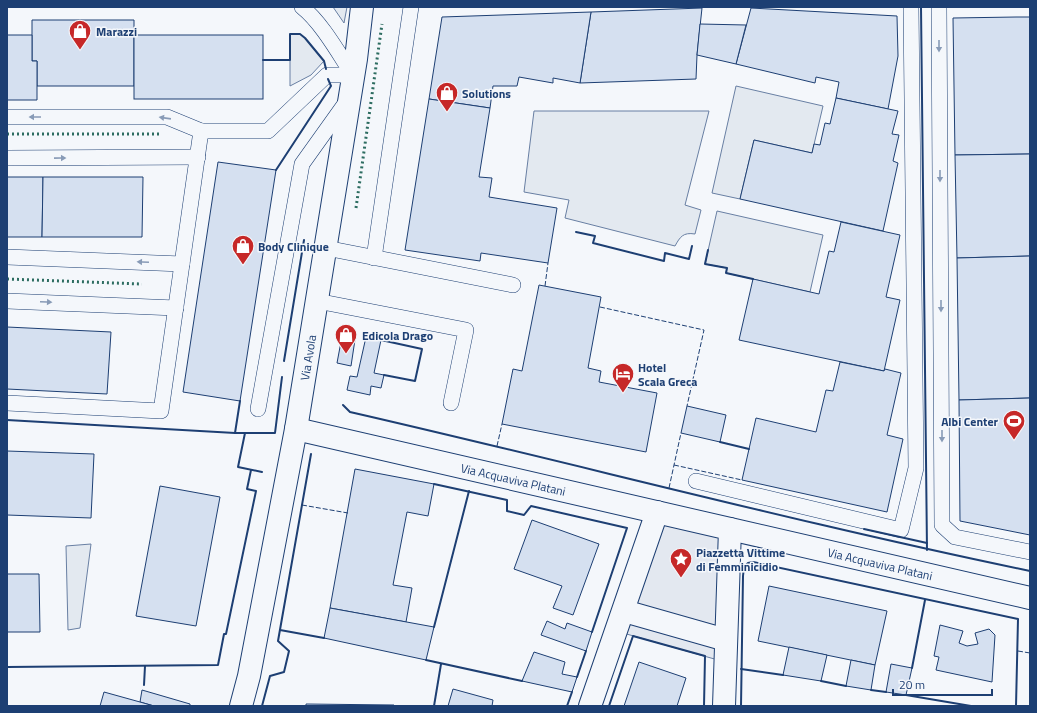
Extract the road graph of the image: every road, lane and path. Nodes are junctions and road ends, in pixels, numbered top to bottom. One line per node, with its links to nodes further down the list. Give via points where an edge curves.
1 (302, 7): 6 (lane, via 327,36)
2 (362, 7): 6 (street, Via Avola)
3 (410, 7): 14 (lane)
4 (911, 7): 24 (lane, via 916,468 901,530)
5 (939, 7): 27 (lane, one-way to 27, via 942,525 955,537)
6 (353, 75): 7 (street, Via Avola); 9 (lane, via 327,75 268,131)
7 (350, 97): 12 (street, Via Avola); 22 (lane, via 302,164)
8 (7, 117): 9 (lane, one-way to 8, via 167,117)
9 (201, 131): 10 (lane)
10 (198, 157): 11 (lane, one-way to 10); 15 (lane)
11 (7, 158)
12 (326, 248): 14 (lane); 18 (street, Via Avola)
13 (7, 257): 15 (lane, one-way to 13)
14 (374, 258): 16 (lane)
15 (182, 264): 19 (lane)
16 (513, 285)
17 (7, 301): 19 (lane, one-way to 19)
18 (317, 301): 21 (lane, via 466,330); 23 (street, Via Avola)
19 (176, 308): 20 (lane, via 161,411)
20 (7, 403)
21 (451, 403)
22 (258, 409)
23 (296, 429): 25 (street, Via Acquaviva Platani); 31 (street, Via Avola)
24 (696, 481)
25 (657, 512): 26 (street, Via Acquaviva Platani); 29 (street)
26 (730, 529): 28 (street, Via Acquaviva Platani); 30 (street)
27 (1030, 552)
28 (1030, 598)
29 (624, 611): 30 (street); 32 (street)
30 (726, 640): 33 (street)
31 (241, 706)
32 (590, 706)
33 (724, 706)

